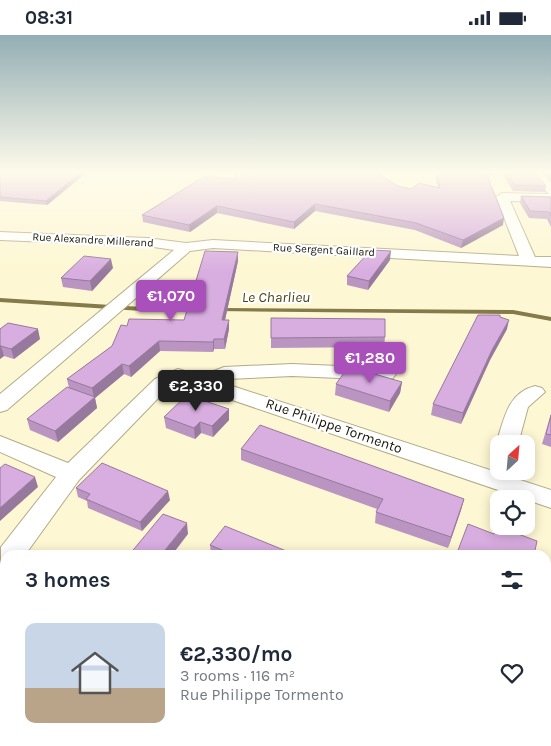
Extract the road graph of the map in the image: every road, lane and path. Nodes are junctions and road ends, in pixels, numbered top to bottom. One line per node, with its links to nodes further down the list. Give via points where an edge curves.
1 (506, 206): 4 (street)
2 (0, 236): 3 (street, Rue Alexandre Millerand, via 147,242)
3 (186, 247): 4 (street, Rue Sergent Gaillard, via 214,244); 9 (street)
4 (529, 261): 5 (street, Rue Sergent Gaillard)
5 (551, 263)
6 (386, 374): 7 (street, via 292,370 224,373)
7 (204, 382): 12 (street, Rue Philippe Tormento, via 178,375 162,383); 13 (street, Rue Philippe Tormento)
8 (535, 392): 10 (street, via 519,404)
9 (0, 405)
10 (510, 435)
11 (0, 443): 12 (street)
12 (71, 474): 16 (street, Rue Philippe Tormento)
13 (490, 474)
14 (506, 480): 15 (street, Rue Philippe Tormento)
15 (551, 499)
16 (14, 550)

